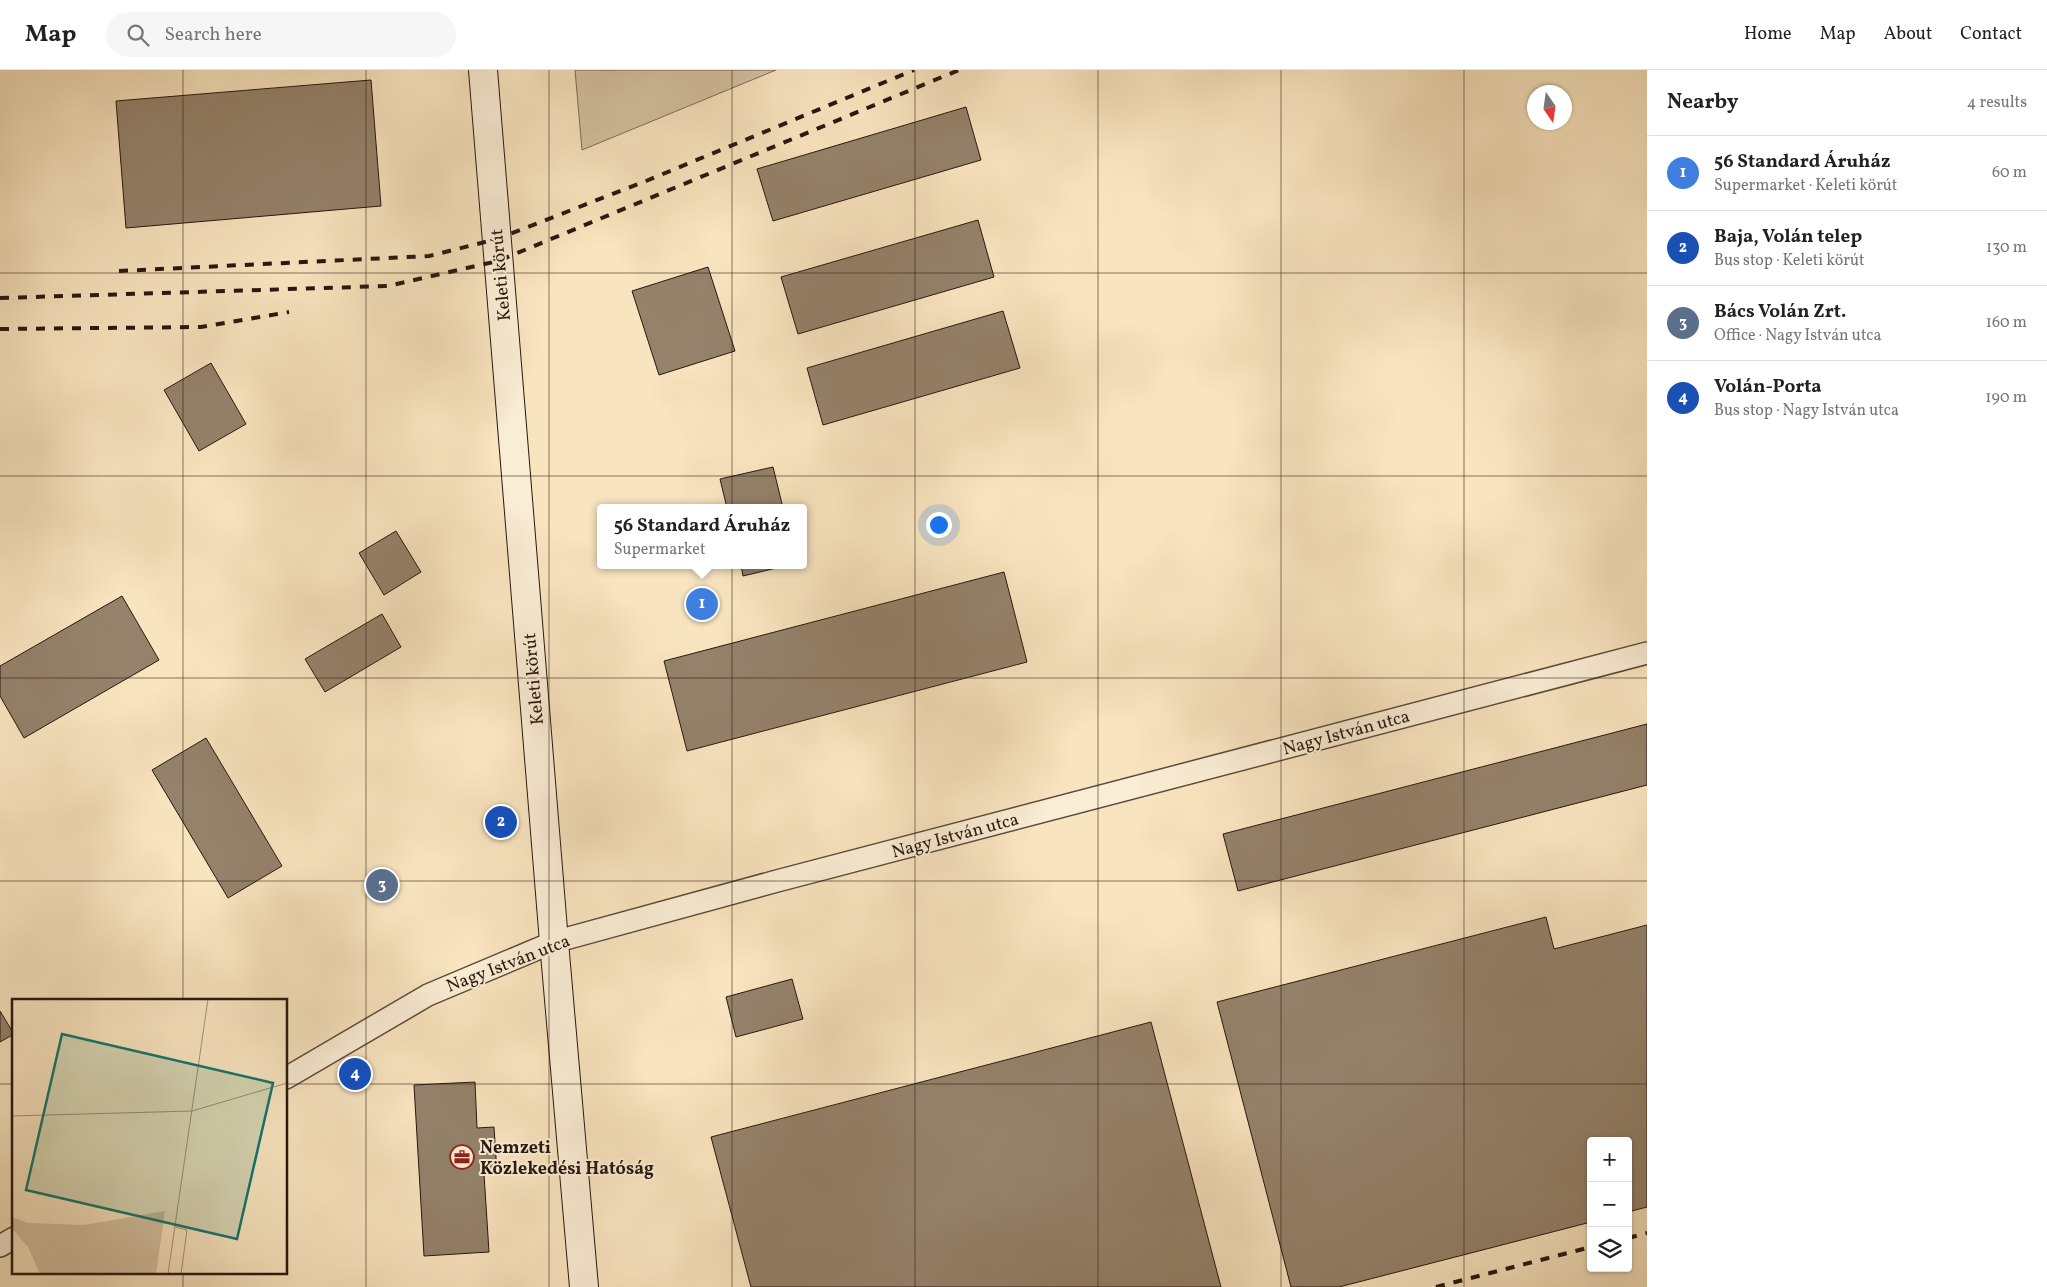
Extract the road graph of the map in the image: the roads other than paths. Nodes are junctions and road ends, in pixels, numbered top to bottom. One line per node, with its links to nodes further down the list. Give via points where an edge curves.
1 (484, 70): 3 (main road, Keleti körút)
2 (1647, 653): 3 (street, Nagy István utca)
3 (554, 942): 4 (street, Nagy István utca, via 428,995); 7 (main road, Keleti körút)
4 (288, 1077)
5 (12, 1239): 6 (street)
6 (0, 1246)
7 (584, 1287)

